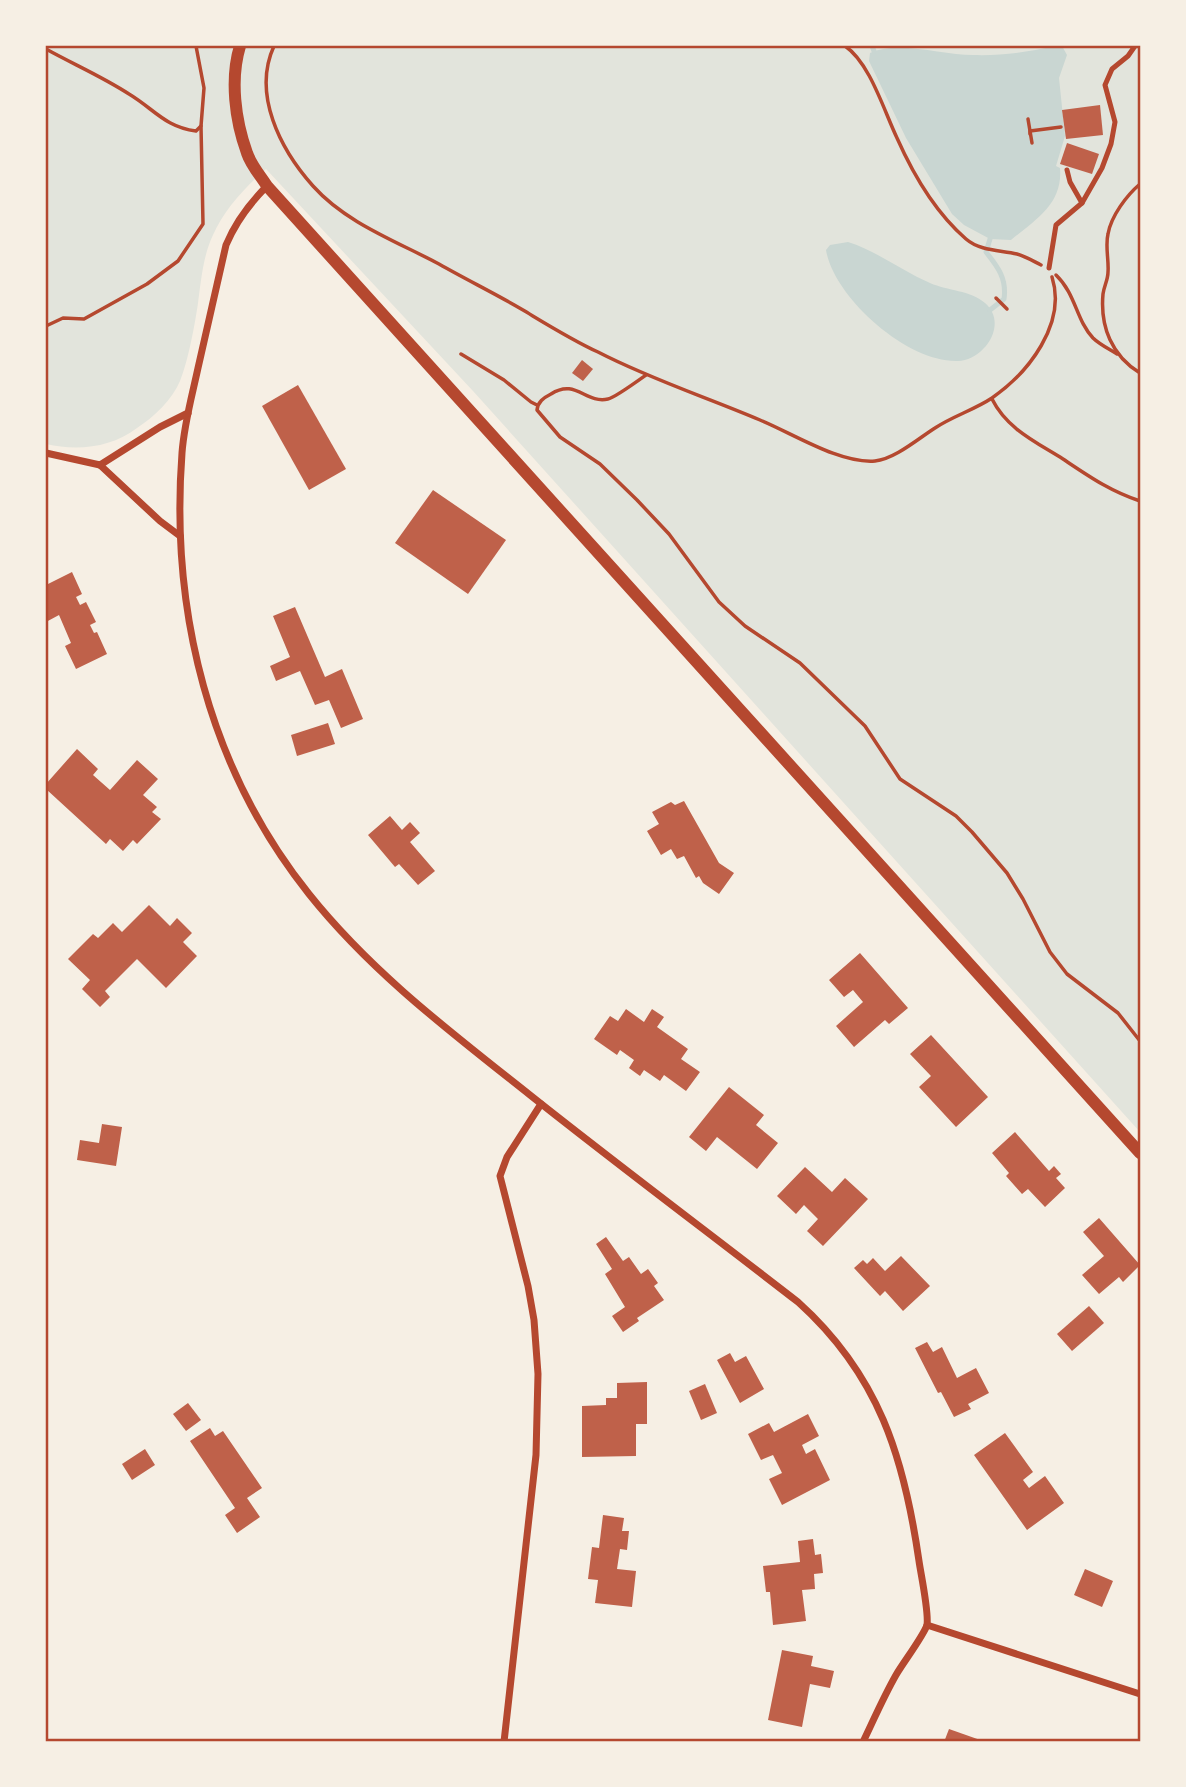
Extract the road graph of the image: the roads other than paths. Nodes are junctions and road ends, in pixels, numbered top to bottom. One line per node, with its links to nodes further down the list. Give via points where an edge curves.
1 (240, 46): 4 (street, via 235,104 247,155)
2 (1135, 46): 5 (lane, via 1112,69 1105,85 1115,122 1111,144)
3 (1068, 170): 5 (lane)
4 (267, 186): 7 (street, via 246,207 226,245); 12 (street)
5 (1082, 203): 6 (lane, via 1056,225)
6 (1049, 268)
7 (188, 413): 9 (street); 10 (street, via 182,450)
8 (46, 453): 9 (street)
9 (100, 465): 10 (street)
10 (180, 536): 11 (street, via 191,643 206,695 221,741 273,841 309,894 369,960 429,1016)
11 (541, 1104): 13 (street, via 798,1302 850,1360 881,1413 902,1469); 15 (street, via 500,1176 528,1286 538,1385 536,1455)
12 (1140, 1153)
13 (927, 1625): 14 (street); 16 (street)
14 (1140, 1694)
15 (504, 1741)
16 (863, 1741)

